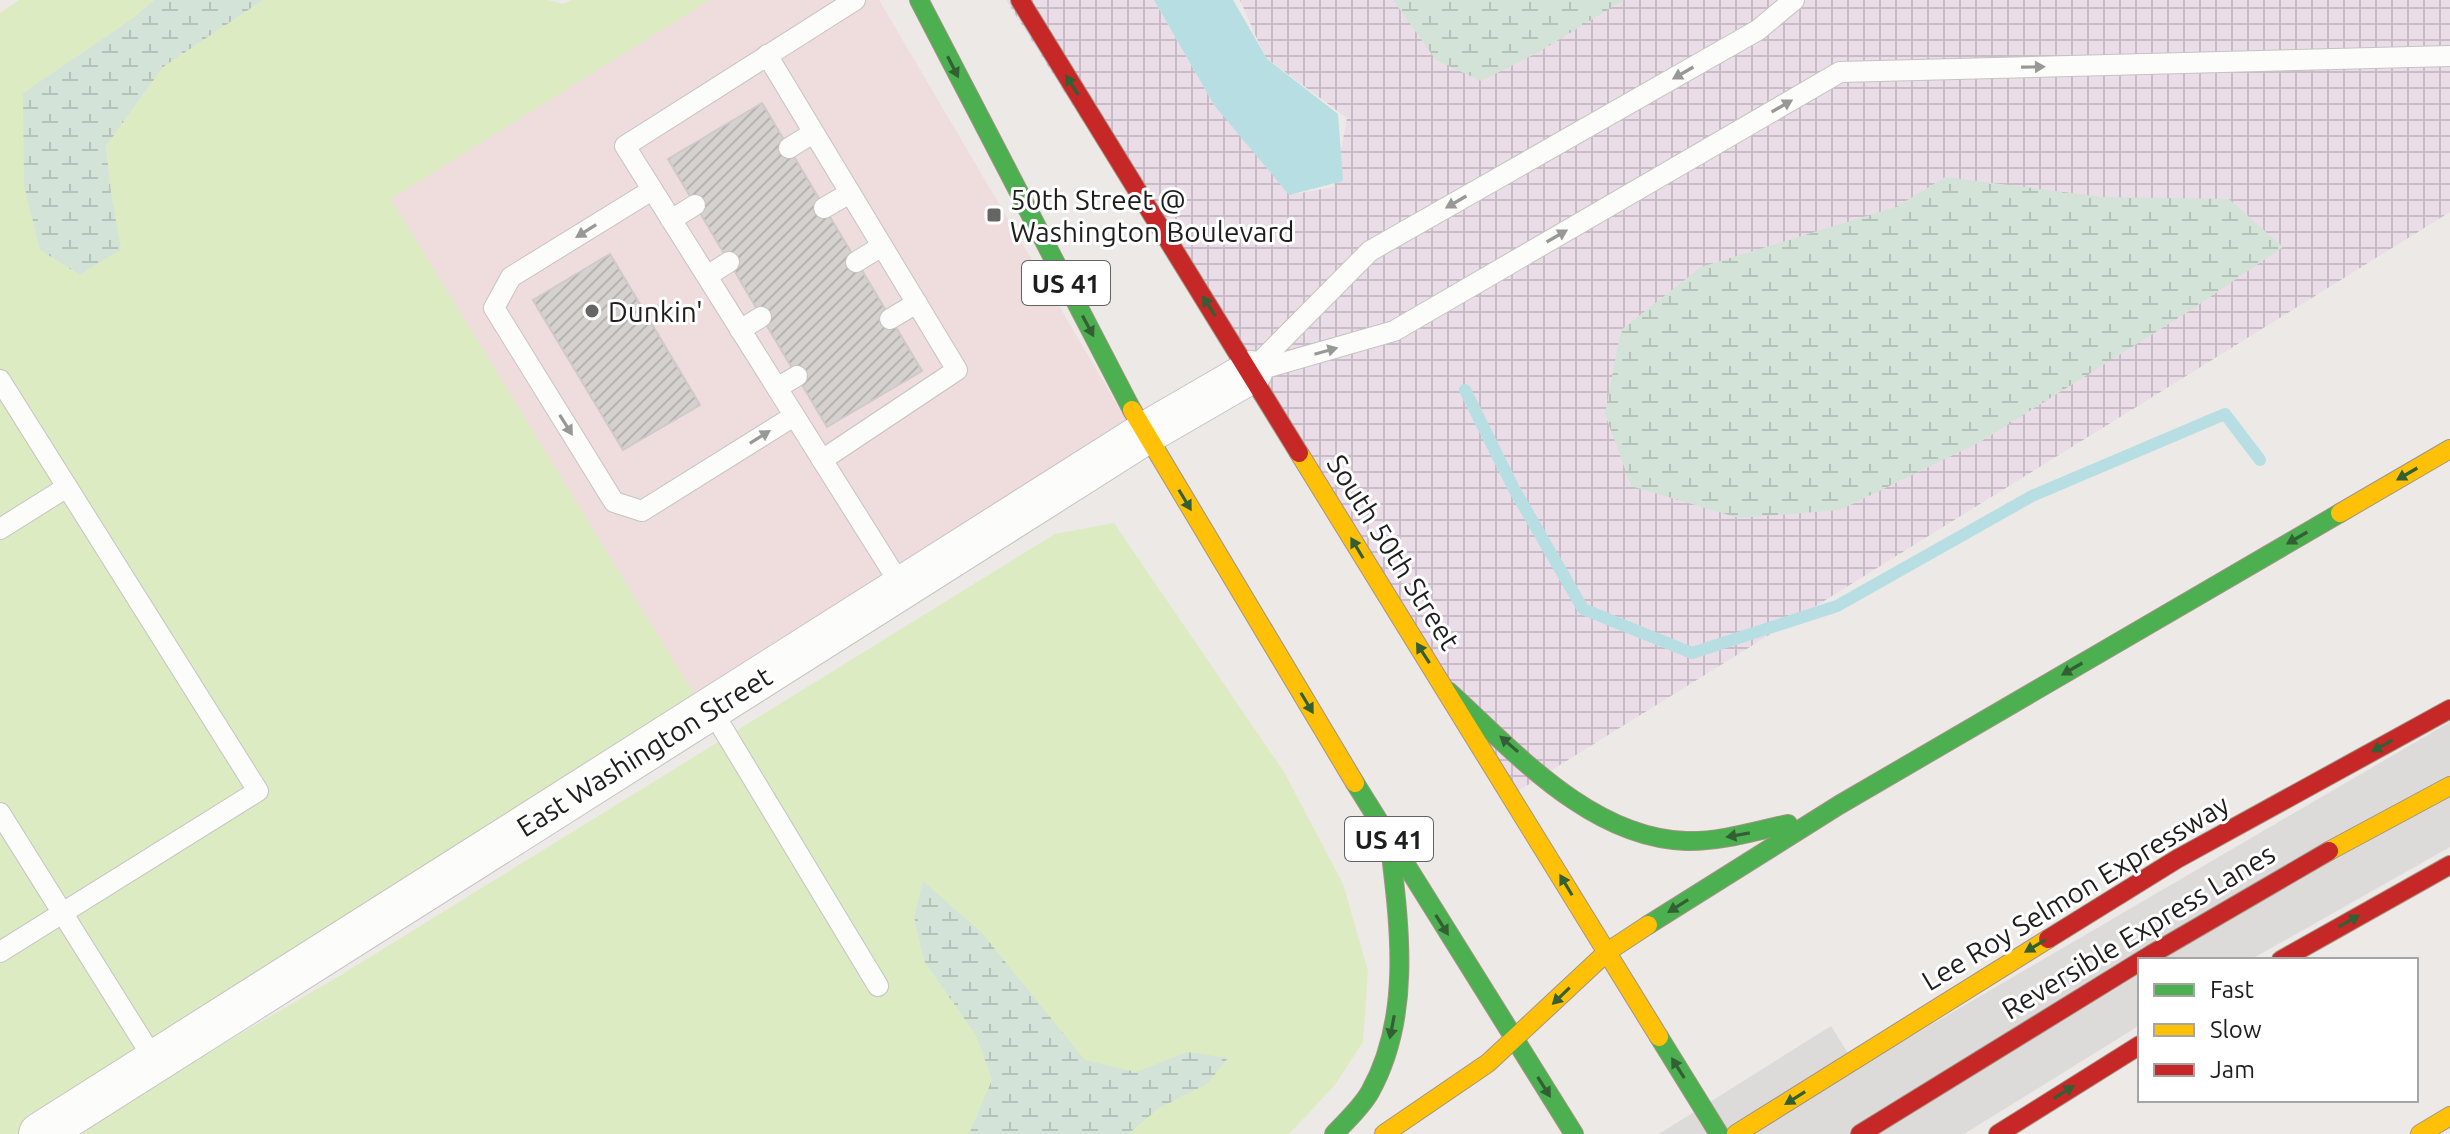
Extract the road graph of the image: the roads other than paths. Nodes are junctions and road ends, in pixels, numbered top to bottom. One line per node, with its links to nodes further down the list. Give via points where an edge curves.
1 (855, 0): 5 (lane)
2 (919, 0): 27 (main road, US 41, one-way to 27)
3 (1020, 0): 22 (main road, South 50th Street, one-way to 3)
4 (1794, 0): 22 (lane, one-way to 22, via 1758,30 1370,251)
5 (767, 55): 7 (lane); 9 (lane, via 625,146)
6 (2450, 56): 22 (lane, one-way to 6, via 1394,331 1840,72)
7 (813, 133): 8 (lane); 10 (lane)
8 (789, 148)
9 (652, 190): 13 (lane); 26 (lane, one-way to 26, via 511,277 494,308 614,502 642,511)
10 (850, 193): 12 (lane); 14 (lane)
11 (695, 205): 13 (lane)
12 (824, 208)
13 (671, 220): 17 (lane)
14 (882, 246): 16 (lane); 18 (lane)
15 (729, 262): 17 (lane)
16 (856, 262)
17 (707, 276): 21 (lane)
18 (917, 303): 20 (lane); 29 (lane, via 957,370)
19 (761, 317): 21 (lane)
20 (890, 319)
21 (740, 330): 25 (lane)
22 (1251, 372): 27 (street, East Washington Street); 33 (main road, South 50th Street, one-way to 22)
23 (797, 376): 25 (lane)
24 (0, 380): 30 (lane)
25 (777, 388): 26 (lane)
26 (794, 416): 29 (lane)
27 (1144, 434): 32 (street, East Washington Street); 39 (main road, US 41, one-way to 39)
28 (2450, 449): 37 (main road, one-way to 37)
29 (822, 460): 32 (lane)
30 (67, 487): 31 (lane); 41 (lane, via 258,791)
31 (0, 529)
32 (902, 587): 34 (street, East Washington Street)
33 (1448, 691): 37 (main road, one-way to 33, via 1731,837 1656,838 1563,795); 43 (main road, South 50th Street, one-way to 33)
34 (711, 709): 47 (lane); 50 (street, East Washington Street)
35 (2450, 709): 57 (main road, Lee Roy Selmon Expressway, one-way to 57, via 2177,859)
36 (2450, 786): 44 (main road, Reversible Express Lanes)
37 (1839, 805): 43 (main road, one-way to 43)
38 (0, 813): 41 (lane)
39 (1389, 838): 48 (main road, US 41, one-way to 48); 53 (main road, one-way to 53, via 1399,954 1392,1033 1369,1095)
40 (2450, 865): 45 (main road, one-way to 40)
41 (63, 913): 42 (lane); 50 (lane)
42 (0, 952)
43 (1607, 952): 48 (main road, one-way to 48); 56 (main road, South 50th Street, one-way to 43)
44 (2142, 958)
45 (2285, 958)
46 (2138, 960): 58 (main road, Reversible Express Lanes)
47 (878, 986)
48 (1515, 1040): 54 (main road); 55 (main road, US 41, one-way to 55)
49 (2138, 1046): 59 (main road, one-way to 49)
50 (155, 1061): 52 (street, East Washington Street)
51 (2450, 1116): 60 (main road)
52 (40, 1134)
53 (1334, 1134)
54 (1384, 1134)
55 (1574, 1134)
56 (1719, 1134)
57 (1736, 1134)
58 (1860, 1134)
59 (1998, 1134)
60 (2420, 1134)

